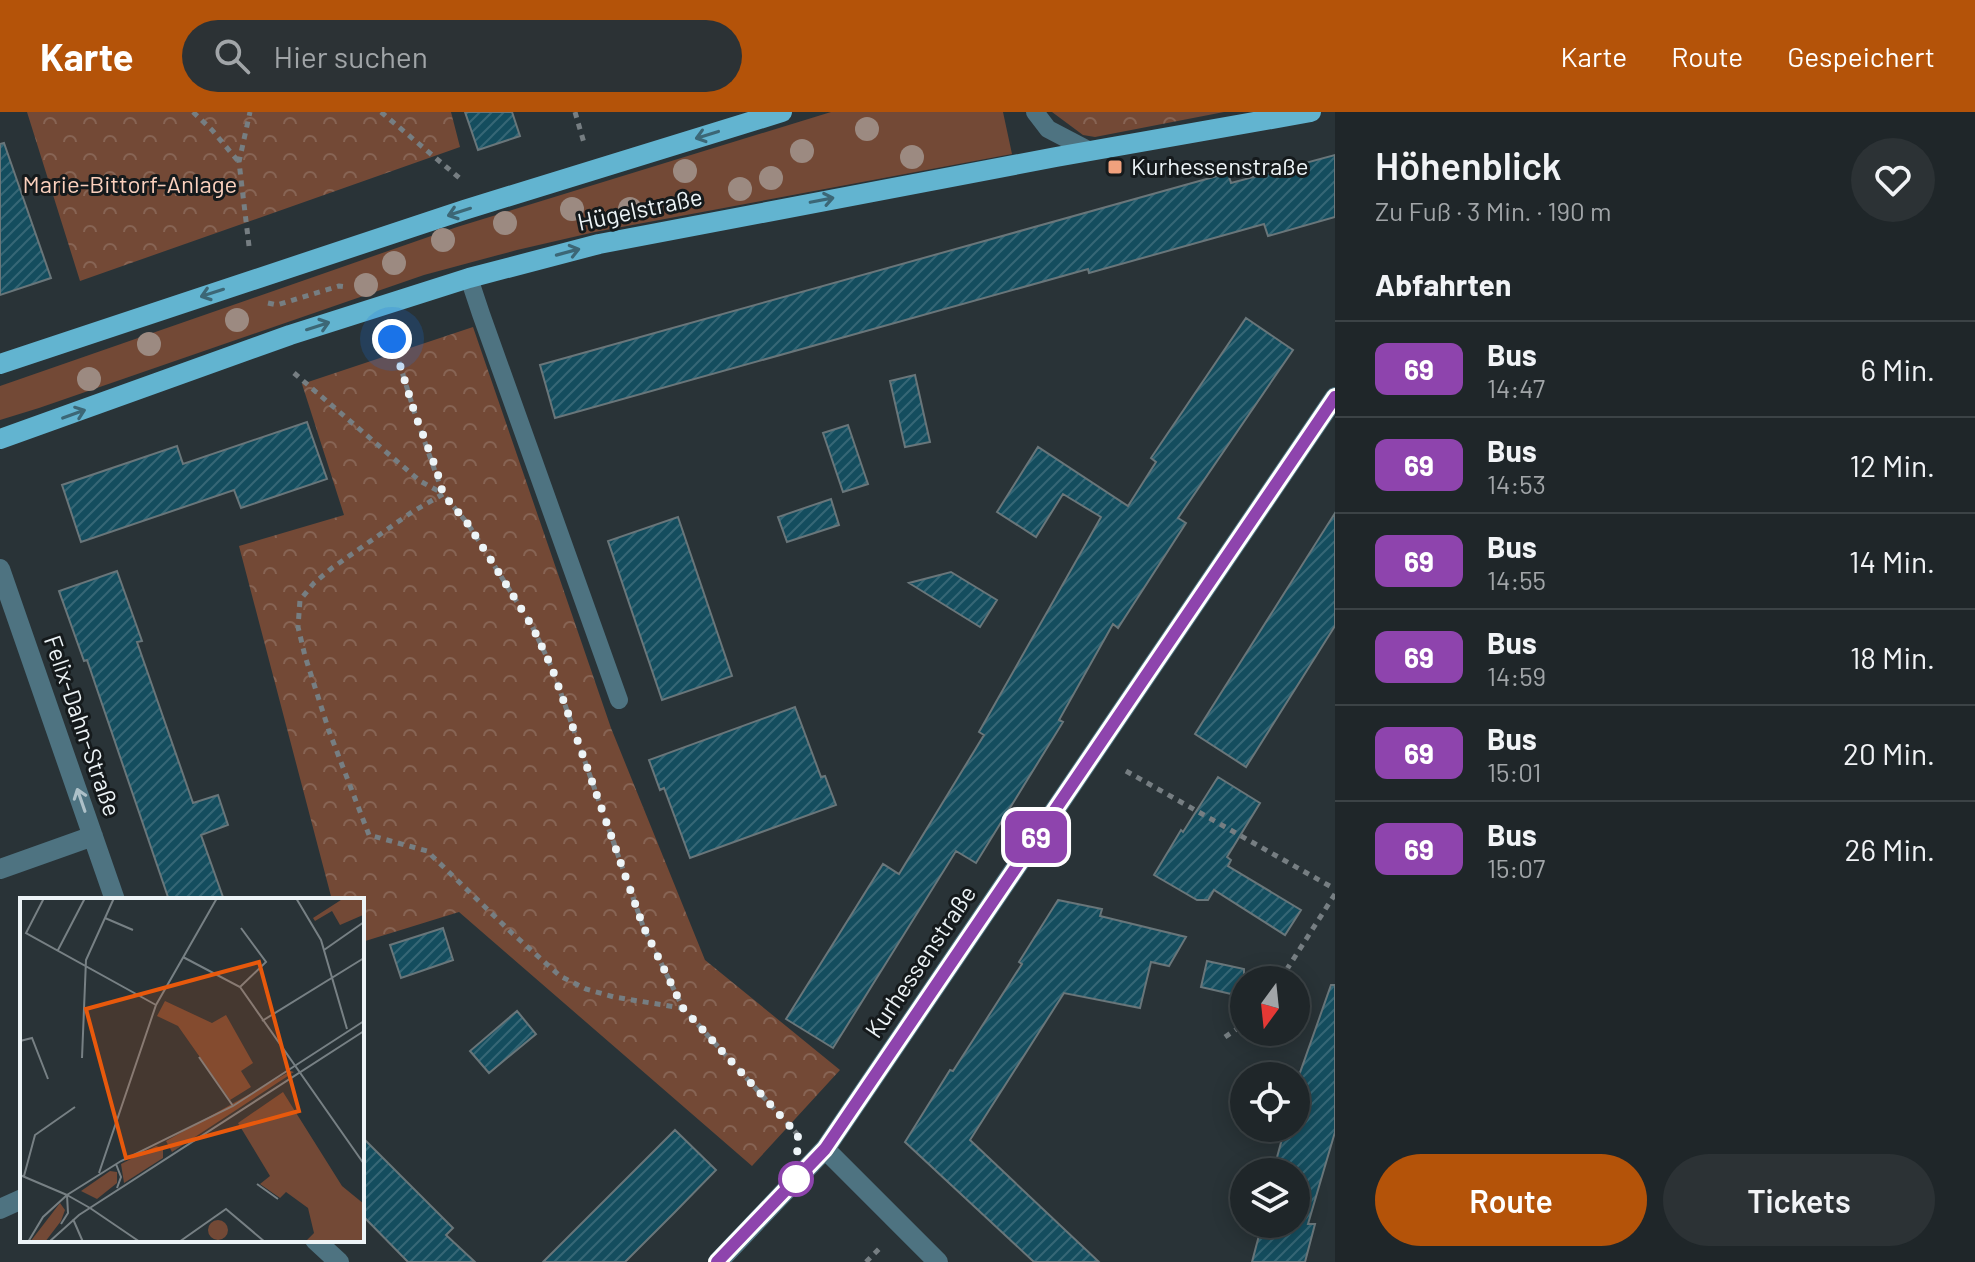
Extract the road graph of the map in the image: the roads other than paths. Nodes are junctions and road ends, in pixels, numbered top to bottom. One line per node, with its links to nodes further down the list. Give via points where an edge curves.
1 (782, 112): 6 (main road, Hügelstraße, one-way to 6, via 464,210)
2 (1035, 112): 4 (lane, via 1048,129)
3 (1311, 112): 4 (main road, Hügelstraße)
4 (1090, 151): 5 (main road, Hügelstraße, one-way to 4, via 599,244)
5 (469, 278): 8 (main road, Hügelstraße, one-way to 5, via 290,335); 10 (lane)
6 (0, 364)
7 (1335, 397): 14 (street, Kurhessenstraße)
8 (0, 439)
9 (0, 569): 11 (street, Felix-Dahn-Straße, one-way to 9)
10 (619, 700)
11 (93, 836): 12 (street); 13 (street, Felix-Dahn-Straße)
12 (0, 869)
13 (114, 898)
14 (825, 1149): 19 (street, Kurhessenstraße); 20 (street)
15 (20, 1200): 16 (street)
16 (0, 1209)
17 (317, 1242): 18 (street)
18 (339, 1262)
19 (718, 1262)
20 (938, 1262)

